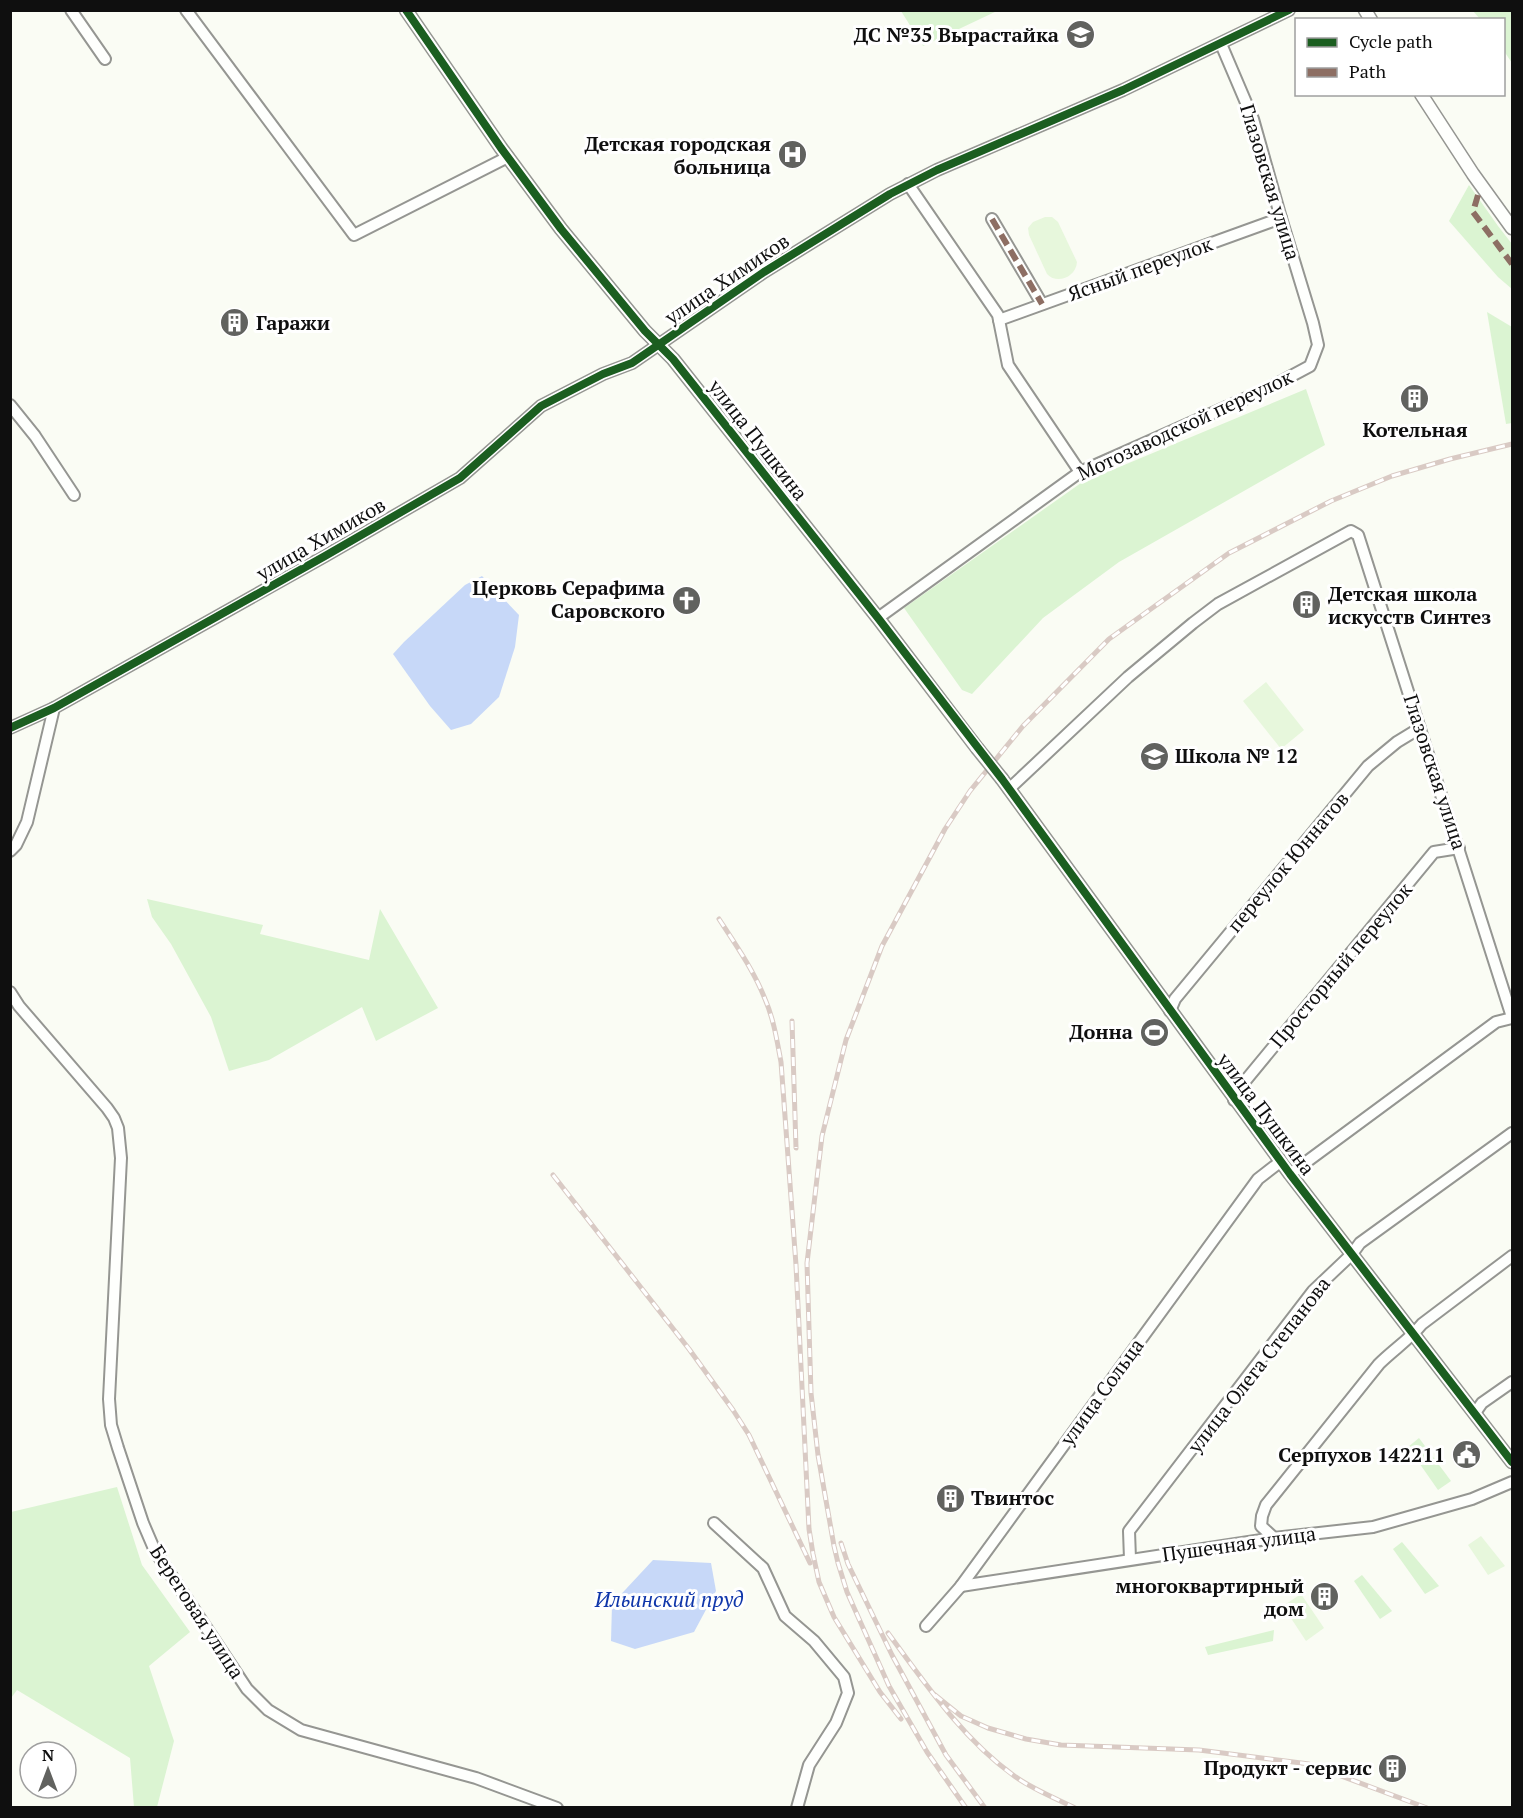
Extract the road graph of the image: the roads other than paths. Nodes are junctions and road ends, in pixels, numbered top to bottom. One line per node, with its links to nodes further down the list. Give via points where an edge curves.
1 (71, 10): 6 (street)
2 (186, 10): 8 (street, via 354,235)
3 (406, 10): 8 (street, улица Пушкина)
4 (1288, 10): 5 (street, улица Химиков)
5 (1221, 44): 9 (street, улица Химиков); 10 (street, Глазовская улица, via 1253,119)
6 (105, 59)
7 (1422, 96): 12 (street)
8 (508, 157): 16 (street, улица Пушкина, via 561,229)
9 (908, 184): 14 (street); 16 (street, улица Химиков, via 764,272)
10 (1281, 218): 13 (street, Ясный переулок); 15 (street, Глазовская улица)
11 (992, 219): 13 (street)
12 (1512, 228)
13 (1042, 304): 14 (street, Ясный переулок)
14 (999, 320): 18 (street, via 1008,365)
15 (1313, 322): 18 (street, Мотозаводской переулок, via 1318,345 1310,366)
16 (659, 345): 20 (street, улица Пушкина); 21 (street, улица Химиков, via 632,363 542,406 460,478)
17 (10, 405): 19 (street)
18 (1080, 472): 20 (street, Мотозаводской переулок)
19 (74, 495)
20 (878, 618): 24 (street, улица Пушкина, bridge)
21 (54, 708): 22 (street, улица Химиков); 26 (street, via 27,822)
22 (10, 728)
23 (1420, 728): 24 (street, Глазовская улица, via 1358,535 1351,531 1218,604 1193,622); 25 (street, Глазовская улица); 28 (street, переулок Юннатов, via 1368,766 1175,999)
24 (1006, 784): 28 (street, улица Пушкина)
25 (1459, 848): 29 (street, Глазовская улица); 30 (street, Просторный переулок, via 1434,852 1241,1086)
26 (10, 851)
27 (10, 992): 46 (street, Береговая улица, via 106,1108 118,1128 122,1158 109,1399 111,1425 155,1551 247,1689 267,1710 301,1730 476,1778)
28 (1170, 1011): 30 (street, улица Пушкина)
29 (1512, 1018): 33 (street, via 1496,1022)
30 (1234, 1100): 32 (street, улица Пушкина)
31 (1512, 1133): 34 (street, улица Олега Степанова, via 1360,1243)
32 (1280, 1162): 33 (street, улица Пушкина); 44 (street, улица Сольца, via 1258,1179)
33 (1290, 1174): 34 (street, улица Пушкина)
34 (1352, 1254): 36 (street, улица Пушкина); 43 (street, улица Олега Степанова, via 1313,1291 1129,1531)
35 (1512, 1256): 36 (street)
36 (1414, 1334): 38 (street, улица Пушкина); 42 (street, via 1379,1364 1266,1505 1262,1526)
37 (1512, 1382): 38 (street, via 1482,1403)
38 (1475, 1413): 39 (street, улица Пушкина)
39 (1512, 1462)
40 (1512, 1482): 42 (street, Пушечная улица, via 1472,1499 1373,1527)
41 (714, 1523): 47 (street, via 763,1568 785,1616 814,1641 844,1677 848,1693 836,1723 809,1765)
42 (1274, 1538): 43 (street, Пушечная улица)
43 (1130, 1559): 44 (street, Пушечная улица)
44 (961, 1586): 45 (street, улица Сольца)
45 (926, 1626)
46 (556, 1808)
47 (797, 1808)

